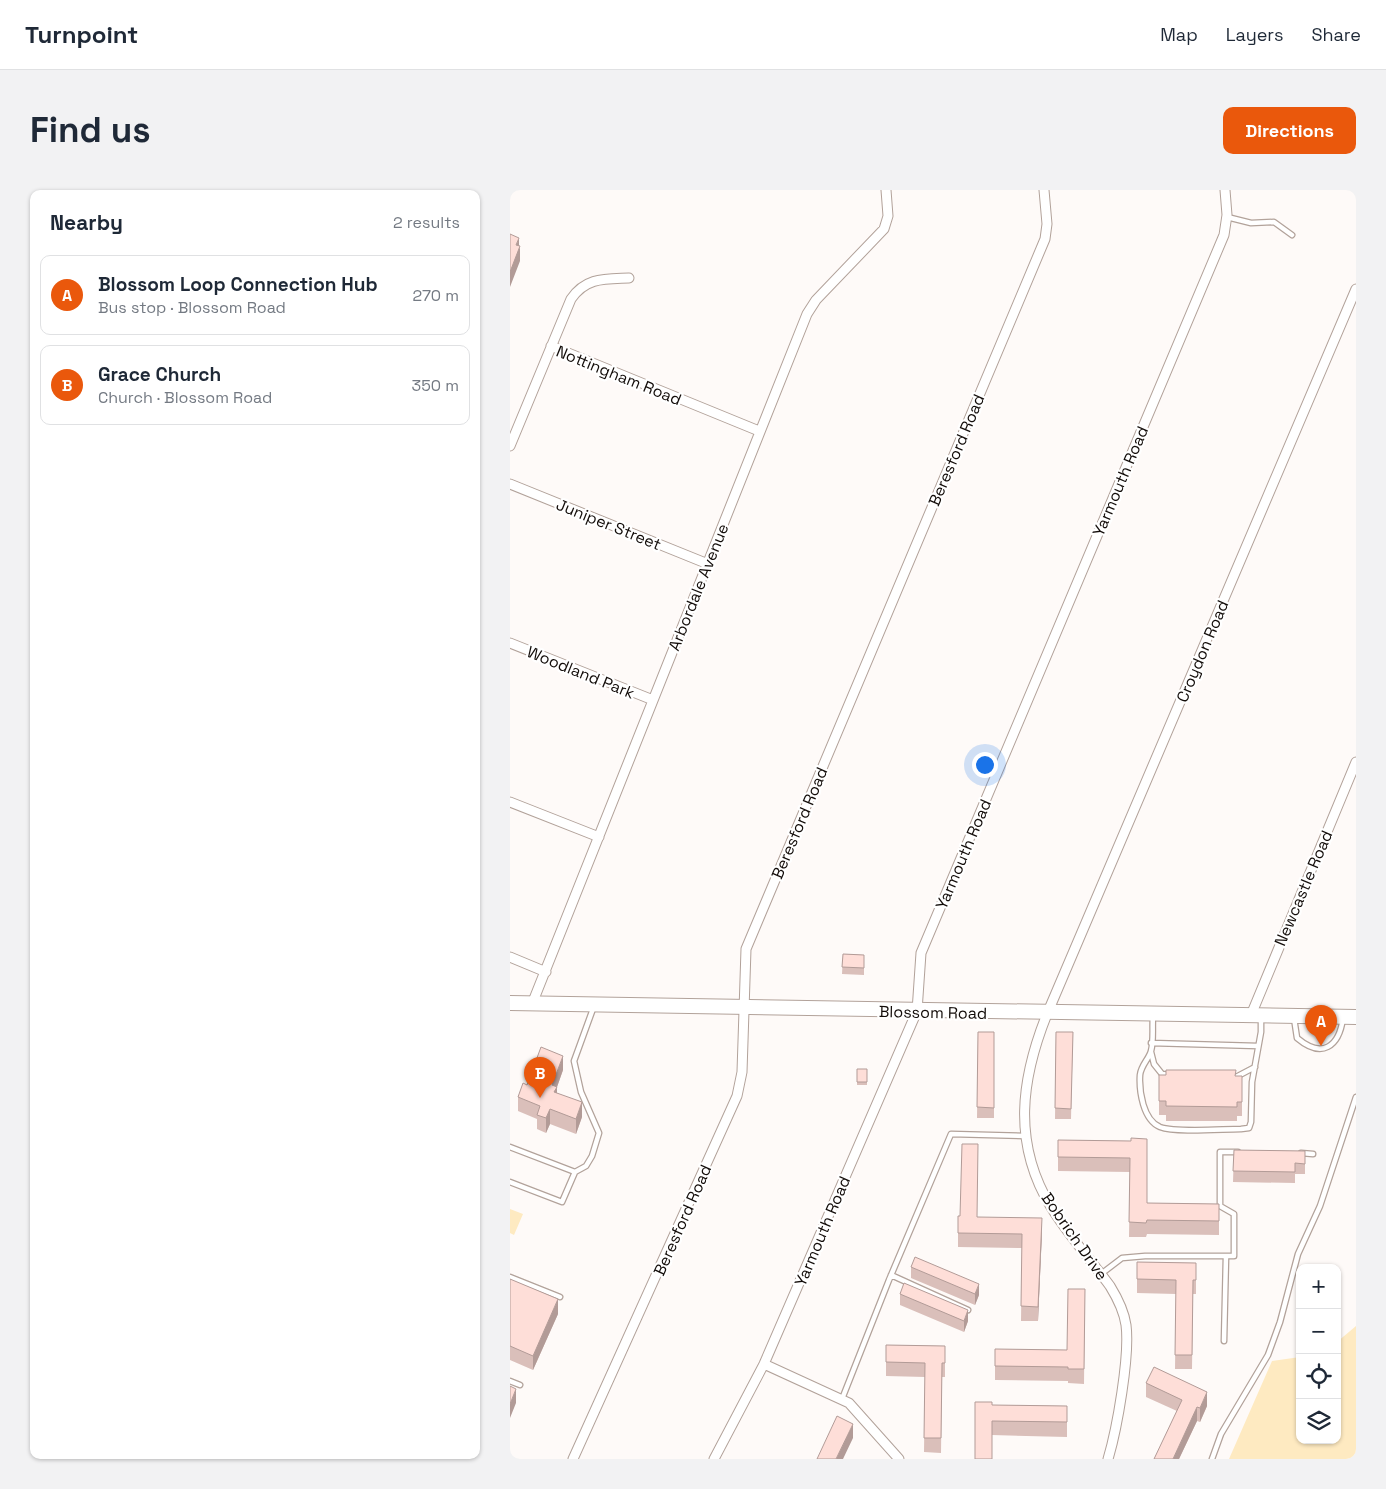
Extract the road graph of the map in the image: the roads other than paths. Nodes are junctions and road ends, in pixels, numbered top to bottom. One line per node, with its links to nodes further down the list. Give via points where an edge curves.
1 (886, 190): 9 (street, Arbordale Avenue, via 888,216 884,229 811,307)
2 (1044, 190): 23 (street, Beresford Road, via 1045,240 746,949)
3 (1225, 190): 4 (street, Yarmouth Road)
4 (1227, 217): 5 (lane, via 1251,223 1274,222); 24 (street, Yarmouth Road, via 1224,235 921,953)
5 (1292, 235)
6 (629, 278): 8 (street, via 602,279 583,284 571,299)
7 (1356, 289): 25 (street, Croydon Road)
8 (550, 346): 9 (street, Nottingham Road); 10 (street, Nottingham Road)
9 (759, 431): 12 (street, Arbordale Avenue)
10 (510, 446)
11 (510, 484): 12 (street, Juniper Street)
12 (708, 564): 14 (street, Arbordale Avenue)
13 (510, 643): 14 (street, Woodland Park)
14 (652, 700): 17 (street, Arbordale Avenue)
15 (1356, 762): 27 (street, Newcastle Road)
16 (510, 802): 17 (street)
17 (599, 837): 19 (street, Arbordale Avenue)
18 (510, 957): 19 (street)
19 (546, 972): 21 (street, Arbordale Avenue)
20 (510, 1003): 21 (street, Blossom Road)
21 (532, 1004): 22 (street, Blossom Road)
22 (594, 1005): 23 (street, Blossom Road); 42 (lane, via 574,1061 581,1092 599,1133 586,1166)
23 (744, 1008): 24 (street, Blossom Road); 55 (street, Beresford Road, via 742,1072 737,1096)
24 (917, 1012): 25 (street, Blossom Road); 51 (street, Yarmouth Road)
25 (1047, 1014): 26 (street, Blossom Road); 37 (street, Bobrich Drive, via 1026,1078)
26 (1153, 1014): 27 (street, Blossom Road); 30 (lane)
27 (1256, 1016): 28 (street, Blossom Road); 31 (lane)
28 (1294, 1016): 29 (street, Blossom Road); 29 (lane, via 1297,1038 1312,1048 1333,1043)
29 (1349, 1017)
30 (1151, 1044): 31 (lane); 32 (lane)
31 (1258, 1046): 33 (lane)
32 (1151, 1052): 33 (lane, via 1140,1073 1140,1088 1152,1122 1167,1129 1248,1128); 34 (lane, via 1154,1064 1162,1074)
33 (1255, 1067): 35 (lane, via 1234,1078)
34 (1181, 1077)
35 (1225, 1078)
36 (1356, 1098): 59 (lane, via 1320,1206 1298,1254 1268,1355 1221,1434)
37 (1026, 1136): 45 (street, Bobrich Drive, via 1033,1171 1046,1198); 46 (lane, via 952,1134)
38 (510, 1147): 42 (lane)
39 (1248, 1152): 44 (lane, via 1220,1152 1220,1206 1234,1214 1234,1256)
40 (1295, 1153): 41 (lane)
41 (1313, 1154)
42 (575, 1172): 43 (lane, via 562,1202)
43 (510, 1182)
44 (1226, 1256): 45 (lane, via 1122,1258); 50 (lane)
45 (1101, 1274): 58 (street, Bobrich Drive, via 1118,1298 1126,1333 1125,1362)
46 (891, 1275): 49 (lane); 54 (lane)
47 (510, 1277): 48 (lane)
48 (560, 1297)
49 (968, 1310)
50 (1224, 1341)
51 (764, 1364): 54 (street); 56 (street, Yarmouth Road)
52 (510, 1381): 53 (lane)
53 (520, 1385)
54 (842, 1399): 57 (street, via 858,1412)
55 (573, 1459)
56 (714, 1459)
57 (899, 1459)
58 (1108, 1459)
59 (1212, 1459)

